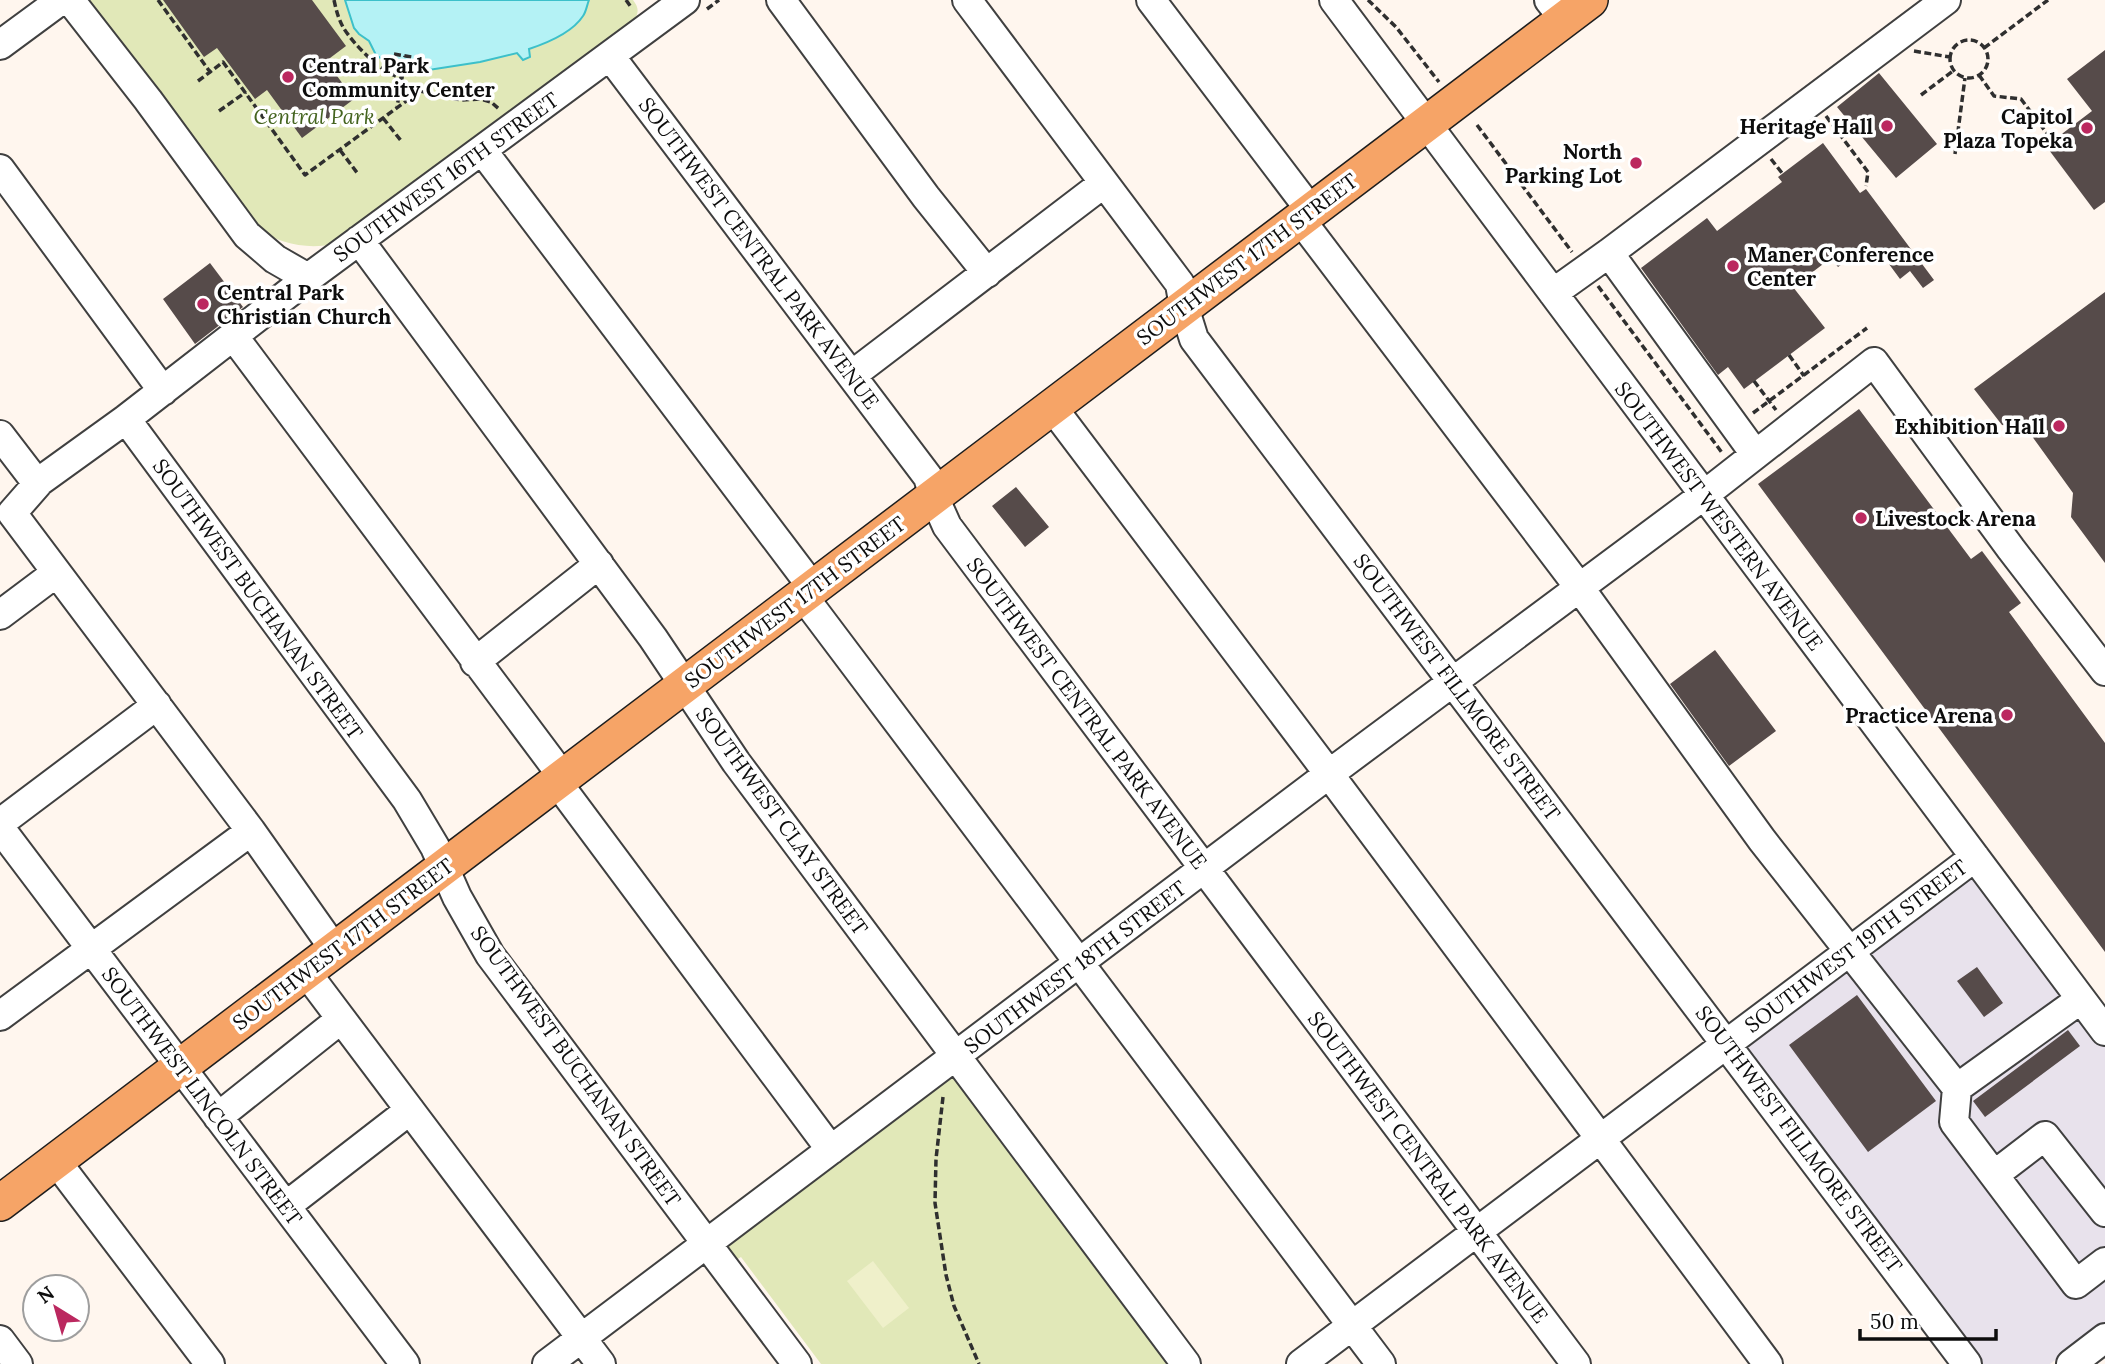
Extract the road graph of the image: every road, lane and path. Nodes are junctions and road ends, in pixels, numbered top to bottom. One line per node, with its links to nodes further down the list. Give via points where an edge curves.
1 (61, 0): 16 (street)
2 (70, 0): 56 (street, via 247,235)
3 (158, 0): 25 (path)
4 (334, 0): 27 (path, via 350,38 382,68)
5 (626, 0): 15 (path)
6 (685, 0): 15 (street, SOUTHWEST 16TH STREET)
7 (781, 0): 55 (street)
8 (967, 0): 49 (street, SOUTHWEST FILLMORE STREET)
9 (1151, 0): 51 (street)
10 (1334, 0): 38 (street, SOUTHWEST WESTERN AVENUE)
11 (1368, 0): 30 (path, via 1396,27)
12 (1946, 0): 53 (street)
13 (2048, 0): 17 (path)
14 (1568, 6): 38 (main road, SOUTHWEST 17TH STREET)
15 (648, 8): 21 (street, SOUTHWEST 16TH STREET)
16 (0, 45)
17 (1984, 48): 22 (path, via 1964,41); 26 (path, via 1987,61)
18 (1904, 49): 22 (path)
19 (394, 54): 20 (path)
20 (405, 56): 23 (path); 27 (path)
21 (610, 56): 43 (street, SOUTHWEST 16TH STREET); 62 (street, SOUTHWEST CENTRAL PARK AVENUE)
22 (1950, 57): 24 (path)
23 (416, 58)
24 (1954, 71): 28 (path); 32 (path)
25 (210, 72): 29 (path); 31 (path, via 223,62)
26 (1979, 75): 28 (path); 40 (path, via 1994,96 2021,100)
27 (401, 78): 33 (path)
28 (1965, 78): 44 (path)
29 (198, 81)
30 (1443, 87)
31 (246, 92): 35 (path); 42 (path, via 305,175)
32 (1921, 95)
33 (397, 108): 34 (path, via 420,91 461,100 480,99); 37 (path)
34 (499, 110)
35 (219, 111)
36 (1823, 112): 50 (path, via 1868,172)
37 (383, 118): 41 (path); 42 (path)
38 (1426, 124): 51 (main road, SOUTHWEST 17TH STREET); 57 (street, SOUTHWEST WESTERN AVENUE)
39 (1477, 125): 54 (path)
40 (2052, 140)
41 (402, 142)
42 (340, 150): 48 (path)
43 (482, 150): 52 (street, SOUTHWEST 16TH STREET); 79 (street)
44 (1955, 153)
45 (1768, 154): 47 (path)
46 (0, 169): 65 (street)
47 (1782, 173)
48 (358, 174)
49 (1104, 183): 55 (street); 58 (street, SOUTHWEST FILLMORE STREET, via 1180,284)
50 (1866, 186)
51 (1306, 215): 58 (main road, SOUTHWEST 17TH STREET); 78 (street)
52 (359, 240): 56 (street, SOUTHWEST 16TH STREET); 76 (street, SOUTHWEST CLAY STREET)
53 (1609, 253): 54 (street); 71 (street)
54 (1585, 270): 57 (street); 72 (path)
55 (987, 273): 62 (street)
56 (307, 278): 60 (street, SOUTHWEST 16TH STREET)
57 (1553, 293): 74 (street, SOUTHWEST WESTERN AVENUE)
58 (1184, 307): 67 (main road, SOUTHWEST 17TH STREET); 83 (street, SOUTHWEST FILLMORE STREET, via 1194,339)
59 (1867, 328): 63 (path)
60 (234, 337): 65 (street, SOUTHWEST 16TH STREET); 81 (street)
61 (1788, 355): 63 (path)
62 (852, 374): 75 (street, SOUTHWEST CENTRAL PARK AVENUE, via 928,477)
63 (1804, 376): 66 (path)
64 (1754, 381): 66 (path)
65 (163, 391): 69 (street, SOUTHWEST 16TH STREET)
66 (1769, 401): 68 (path)
67 (1052, 407): 75 (main road, SOUTHWEST 17TH STREET); 86 (street)
68 (1747, 418)
69 (126, 419): 73 (street, SOUTHWEST 16TH STREET); 92 (street, SOUTHWEST BUCHANAN STREET, via 407,800)
70 (0, 435): 73 (street)
71 (1755, 454): 74 (street, SOUTHWEST 18TH STREET); 82 (street, SOUTHWEST 18TH STREET, via 1874,362)
72 (1728, 459)
73 (40, 481): 77 (street, SOUTHWEST 16TH STREET, via 12,513)
74 (1704, 495): 78 (street, SOUTHWEST 18TH STREET); 91 (street, SOUTHWEST WESTERN AVENUE)
75 (934, 497): 79 (main road, SOUTHWEST 17TH STREET); 93 (street, SOUTHWEST CENTRAL PARK AVENUE, via 947,526)
76 (599, 564): 81 (street); 84 (street, SOUTHWEST CLAY STREET)
77 (56, 573): 80 (street); 85 (street)
78 (1579, 587): 83 (street, SOUTHWEST 18TH STREET); 96 (street, via 1762,840)
79 (808, 592): 84 (main road, SOUTHWEST 17TH STREET); 97 (street)
80 (0, 615)
81 (475, 662): 87 (street)
82 (2105, 671)
83 (1453, 681): 86 (street, SOUTHWEST 18TH STREET); 103 (street, SOUTHWEST FILLMORE STREET)
84 (684, 686): 87 (main road, SOUTHWEST 17TH STREET); 104 (street, SOUTHWEST CLAY STREET)
85 (157, 705): 88 (street); 90 (street)
86 (1329, 774): 93 (street, SOUTHWEST 18TH STREET); 110 (street)
87 (560, 780): 92 (main road, SOUTHWEST 17TH STREET); 111 (street)
88 (0, 822)
89 (0, 828): 94 (street, SOUTHWEST LINCOLN STREET)
90 (251, 831): 94 (street); 95 (street)
91 (1975, 857): 96 (street, SOUTHWEST 19TH STREET); 99 (street, SOUTHWEST WESTERN AVENUE)
92 (443, 868): 95 (main road, SOUTHWEST 17TH STREET); 118 (street, SOUTHWEST BUCHANAN STREET, via 490,955)
93 (1204, 869): 97 (street, SOUTHWEST 18TH STREET); 117 (street, SOUTHWEST CENTRAL PARK AVENUE)
94 (90, 948): 100 (street); 105 (street, SOUTHWEST LINCOLN STREET)
95 (335, 950): 98 (main road, SOUTHWEST 17TH STREET)
96 (1850, 950): 103 (street, SOUTHWEST 19TH STREET); 106 (street)
97 (1080, 963): 104 (street, SOUTHWEST 18TH STREET); 120 (street)
98 (306, 972): 101 (street); 105 (main road, SOUTHWEST 17TH STREET)
99 (2081, 999): 102 (street, SOUTHWEST WESTERN AVENUE); 106 (street)
100 (0, 1016)
101 (341, 1019): 108 (street); 109 (street)
102 (2105, 1031)
103 (1727, 1043): 110 (street, SOUTHWEST 19TH STREET); 136 (street, SOUTHWEST FILLMORE STREET)
104 (956, 1057): 111 (street, SOUTHWEST 18TH STREET); 131 (street, SOUTHWEST CLAY STREET)
105 (180, 1067): 109 (street, SOUTHWEST LINCOLN STREET); 112 (main road, SOUTHWEST 17TH STREET)
106 (1957, 1088): 113 (street, via 1954,1122)
107 (943, 1097): 130 (path, via 935,1203 954,1306)
108 (410, 1110): 115 (street); 121 (street)
109 (218, 1117): 115 (street, SOUTHWEST LINCOLN STREET)
110 (1600, 1139): 117 (street, SOUTHWEST 19TH STREET); 135 (street)
111 (831, 1150): 118 (street, SOUTHWEST 18TH STREET)
112 (56, 1161): 114 (main road, SOUTHWEST 17TH STREET); 125 (street)
113 (1994, 1175): 116 (street, via 2045,1136); 119 (street, via 2076,1284)
114 (0, 1203)
115 (286, 1206): 126 (street, SOUTHWEST LINCOLN STREET)
116 (2105, 1212)
117 (1477, 1232): 120 (street, SOUTHWEST 19TH STREET); 134 (street, SOUTHWEST CENTRAL PARK AVENUE)
118 (706, 1244): 121 (street, SOUTHWEST 18TH STREET); 129 (street, SOUTHWEST BUCHANAN STREET)
119 (2105, 1262)
120 (1353, 1325): 132 (street, SOUTHWEST 19TH STREET); 133 (street)
121 (582, 1338): 127 (street, SOUTHWEST 18TH STREET); 128 (street)
122 (2105, 1338): 137 (street)
123 (0, 1340): 124 (street)
124 (18, 1364)
125 (210, 1364)
126 (405, 1364)
127 (547, 1364)
128 (601, 1364)
129 (797, 1364)
130 (979, 1364)
131 (1186, 1364)
132 (1301, 1364)
133 (1381, 1364)
134 (1577, 1364)
135 (1768, 1364)
136 (1967, 1364)
137 (2071, 1364)

